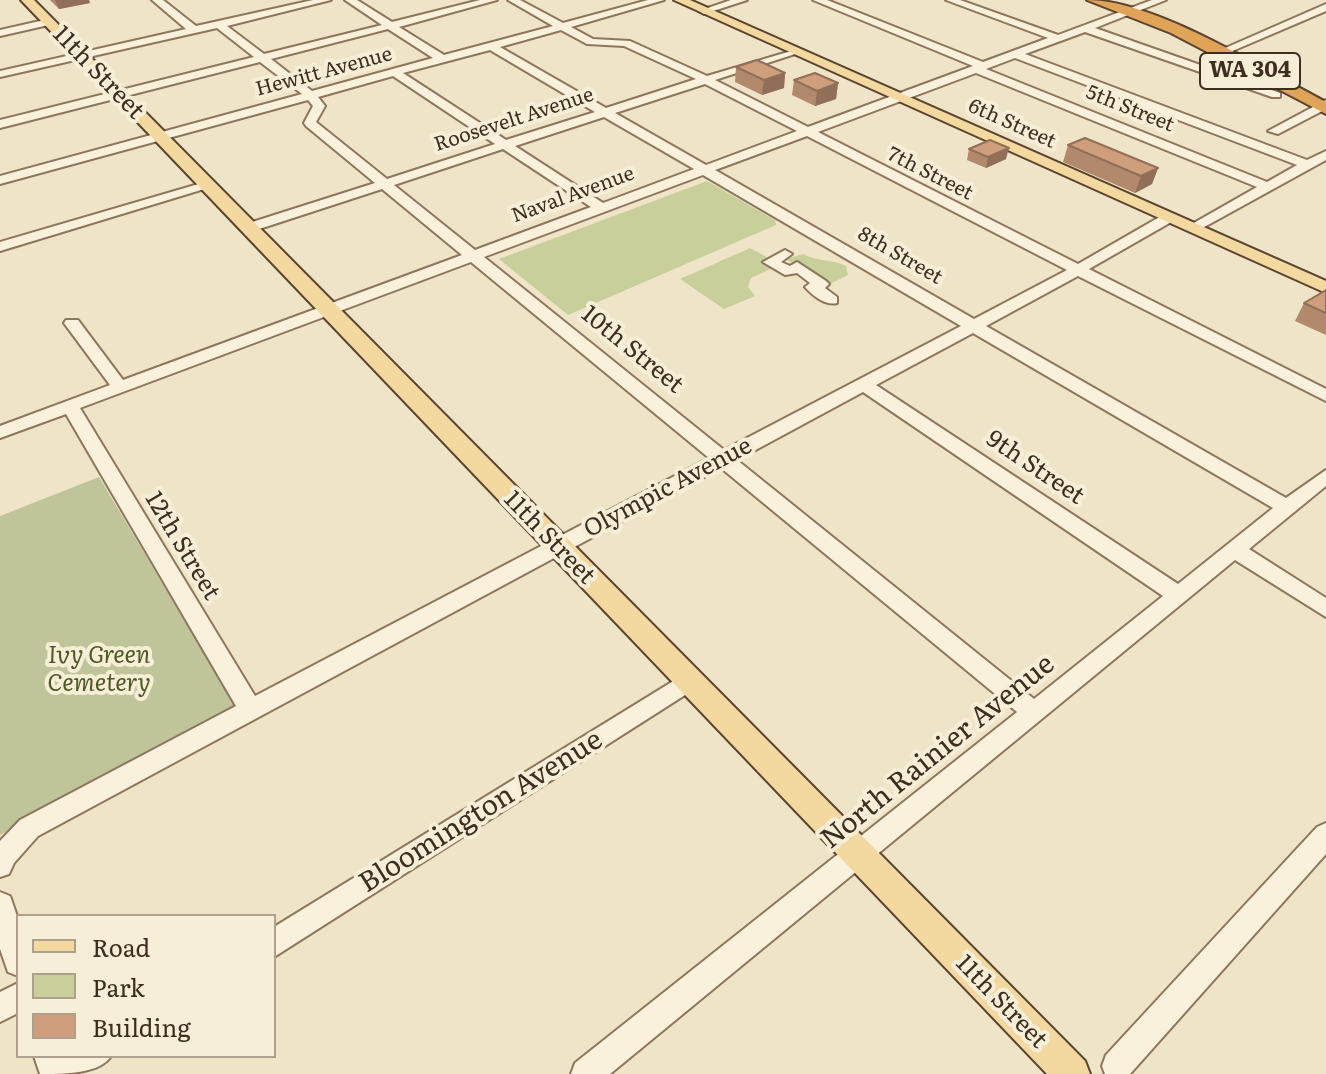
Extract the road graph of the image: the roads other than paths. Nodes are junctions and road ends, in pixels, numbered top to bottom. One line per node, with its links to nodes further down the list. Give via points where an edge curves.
1 (27, 0): 19 (main road, 11th Street)
2 (157, 0): 24 (street)
3 (287, 0): 15 (street)
4 (326, 0): 15 (street)
5 (350, 0): 21 (street)
6 (492, 0): 21 (street)
7 (513, 0): 22 (street, 7th Street)
8 (659, 0): 22 (street, Hewitt Avenue)
9 (680, 0): 17 (main road, 6th Street)
10 (742, 0): 17 (street)
11 (818, 0): 34 (street, 5th Street)
12 (951, 0): 26 (street)
13 (1094, 0): 18 (highway, WA 304)
14 (1161, 0): 18 (street, Naval Avenue)
15 (298, 7): 20 (street)
16 (1326, 7): 29 (street)
17 (704, 11): 28 (main road, 6th Street)
18 (1129, 12): 23 (street, Naval Avenue); 29 (highway, WA 304)
19 (49, 22): 25 (street); 31 (main road, 11th Street)
20 (220, 25): 24 (street); 32 (street)
21 (390, 26): 32 (street); 33 (street)
22 (562, 27): 27 (street, Hewitt Avenue); 37 (street, 7th Street, via 591,42 631,44)
23 (1084, 28): 26 (street, Naval Avenue); 40 (street)
24 (195, 31): 31 (street)
25 (0, 33)
26 (1057, 38): 30 (street, Naval Avenue)
27 (491, 46): 33 (street, Hewitt Avenue); 43 (street, 8th Street)
28 (794, 51): 37 (street, Roosevelt Avenue); 41 (main road, 6th Street)
29 (1219, 53): 42 (highway, WA 304)
30 (1015, 54): 34 (street, Naval Avenue); 50 (street)
31 (81, 56): 36 (street); 38 (main road, 11th Street)
32 (262, 58): 38 (street); 39 (street)
33 (442, 59): 35 (street, Hewitt Avenue)
34 (979, 67): 41 (street, Naval Avenue); 55 (street, 5th Street)
35 (394, 72): 39 (street, Hewitt Avenue); 48 (street)
36 (0, 74)
37 (704, 79): 43 (street, Roosevelt Avenue); 46 (street, 7th Street)
38 (119, 94): 44 (street); 47 (main road, 11th Street)
39 (310, 95): 47 (street, Hewitt Avenue); 53 (street, 10th Street, via 319,106 310,123)
40 (1276, 95)
41 (898, 97): 46 (street, Naval Avenue); 57 (main road, 6th Street)
42 (1324, 107): 45 (street)
43 (605, 111): 48 (street, Roosevelt Avenue); 51 (street, 8th Street)
44 (0, 124)
45 (1274, 131)
46 (805, 132): 51 (street, Naval Avenue); 63 (street, 7th Street)
47 (160, 137): 52 (street, Hewitt Avenue); 54 (main road, 11th Street)
48 (506, 144): 53 (street, Roosevelt Avenue); 56 (street)
49 (1326, 155): 50 (street)
50 (1308, 165): 55 (street)
51 (706, 169): 56 (street, Naval Avenue); 68 (street, 8th Street)
52 (0, 180)
53 (385, 183): 58 (street, Roosevelt Avenue); 61 (street, 10th Street)
54 (207, 186): 58 (main road, 11th Street); 60 (street)
55 (1269, 187): 59 (street)
56 (601, 208): 61 (street, Naval Avenue)
57 (1168, 218): 59 (main road, 6th Street); 63 (street, Olympic Avenue)
58 (248, 228): 66 (main road, 11th Street)
59 (1192, 228): 64 (main road, 6th Street)
60 (0, 247)
61 (474, 255): 66 (street, Naval Avenue); 74 (street, 10th Street)
62 (793, 266): 65 (street, via 821,284 813,287)
63 (1076, 271): 68 (street, Olympic Avenue); 71 (street, 7th Street)
64 (1326, 288)
65 (832, 300)
66 (328, 310): 70 (street, Naval Avenue); 77 (main road, 11th Street)
67 (72, 323): 70 (street)
68 (973, 324): 69 (street, Olympic Avenue); 76 (street, 8th Street)
69 (862, 383): 74 (street, Olympic Avenue); 79 (street, 9th Street)
70 (119, 386): 72 (street, Naval Avenue)
71 (1326, 396)
72 (70, 406): 73 (street, Naval Avenue); 82 (street, 12th Street)
73 (0, 432)
74 (724, 457): 77 (street, Olympic Avenue); 83 (street, 10th Street)
75 (1326, 476): 76 (street, North Rainier Avenue)
76 (1286, 507): 78 (street, North Rainier Avenue)
77 (558, 547): 81 (main road, 11th Street); 82 (street, Olympic Avenue)
78 (1233, 549): 79 (street, North Rainier Avenue); 80 (street)
79 (1178, 595): 83 (street, North Rainier Avenue)
80 (1326, 609)
81 (688, 681): 85 (main road, 11th Street); 88 (street, Bloomington Avenue)
82 (251, 711): 86 (street, Olympic Avenue, via 29,828)
83 (1035, 713): 85 (street, North Rainier Avenue)
84 (1326, 835): 91 (street)
85 (857, 854): 93 (street, North Rainier Avenue); 94 (main road, 11th Street)
86 (2, 860)
87 (0, 905): 89 (street)
88 (276, 942)
89 (16, 956)
90 (93, 1058): 92 (street)
91 (1117, 1066)
92 (67, 1074)
93 (586, 1074)
94 (1072, 1074)

